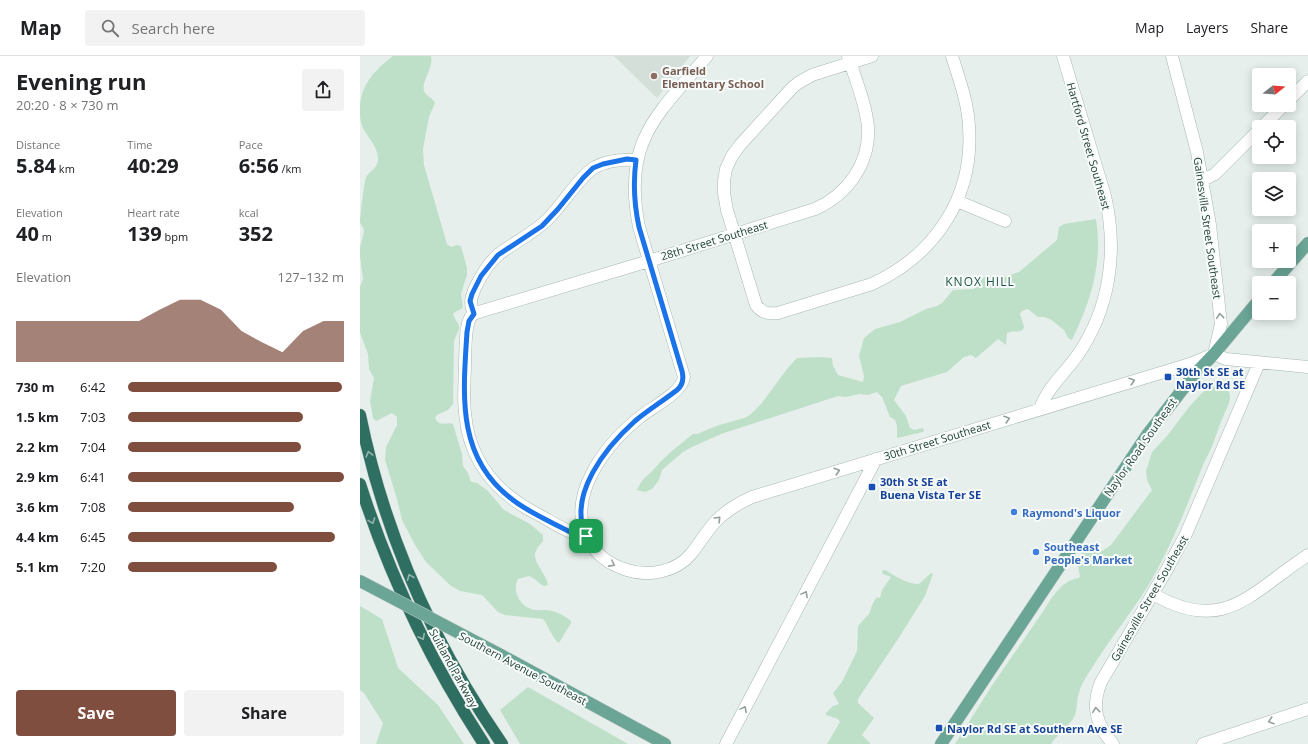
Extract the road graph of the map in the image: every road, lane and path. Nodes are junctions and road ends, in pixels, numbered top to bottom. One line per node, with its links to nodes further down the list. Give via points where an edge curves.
1 (707, 56): 12 (street, via 656,115)
2 (872, 56): 6 (street)
3 (952, 56): 14 (street, via 966,104 970,142)
4 (1063, 56): 25 (street, Hartford Street Southeast, via 1105,196 1110,217 1112,258 1107,288 1097,319 1077,356 1048,392)
5 (1172, 56): 13 (street, Gainesville Street Southeast)
6 (849, 59): 16 (street, via 794,86 734,152 726,169 723,185); 16 (street, 28th Street Southeast, via 866,113 868,139 859,170 850,184 830,201 814,209)
7 (1308, 81): 8 (street)
8 (1296, 93)
9 (1277, 112): 10 (street)
10 (1269, 120)
11 (1252, 137): 13 (street, via 1215,174)
12 (636, 160): 18 (street, via 635,205); 21 (street, via 617,160 593,168 542,226 498,255 481,276 472,294)
13 (1203, 180): 22 (street, Gainesville Street Southeast, one-way to 13, via 1221,324)
14 (957, 200): 15 (street); 16 (street, via 931,241 915,258 893,273 862,288 772,314 763,312 756,305)
15 (1005, 221)
16 (734, 234): 18 (street, 28th Street Southeast)
17 (1308, 243): 19 (main road)
18 (650, 260): 21 (street, 28th Street Southeast, via 482,310); 29 (street, via 684,377 683,382 677,390 632,423 593,472 581,506)
19 (1279, 276)
20 (1252, 308): 22 (main road, Naylor Road Southeast)
21 (471, 318): 29 (street, via 466,345 464,411 469,437 479,462 497,486 515,502 574,534)
22 (1214, 354): 23 (street, via 1226,359); 25 (street, 30th Street Southeast, one-way to 22, via 1190,364); 38 (main road, Naylor Road Southeast, via 1193,376 1147,435)
23 (1259, 363): 24 (street); 32 (street, Gainesville Street Southeast, via 1186,534)
24 (1308, 367)
25 (1040, 409): 27 (street, 30th Street Southeast, one-way to 25)
26 (360, 415): 35 (highway, Suitland Parkway, one-way to 26, via 457,672 426,613 388,519)
27 (876, 459): 29 (street, one-way to 27, via 593,547 609,562 637,573 661,571 690,555 717,520 738,503); 37 (street, 30th Street Southeast, one-way to 27)
28 (360, 484): 34 (highway, Suitland Parkway, one-way to 34, via 404,602 447,685)
29 (586, 536)
30 (1308, 555): 32 (street, via 1243,601 1224,609 1190,610 1168,603)
31 (360, 581): 36 (main road, Southern Avenue Southeast, bridge)
32 (1153, 594): 39 (street, Gainesville Street Southeast, one-way to 32, via 1103,733 1098,720 1097,691)
33 (1308, 709): 40 (street, one-way to 40)
34 (484, 744)
35 (502, 744)
36 (665, 744)
37 (726, 744)
38 (941, 744)
39 (1113, 744)
40 (1203, 744)

